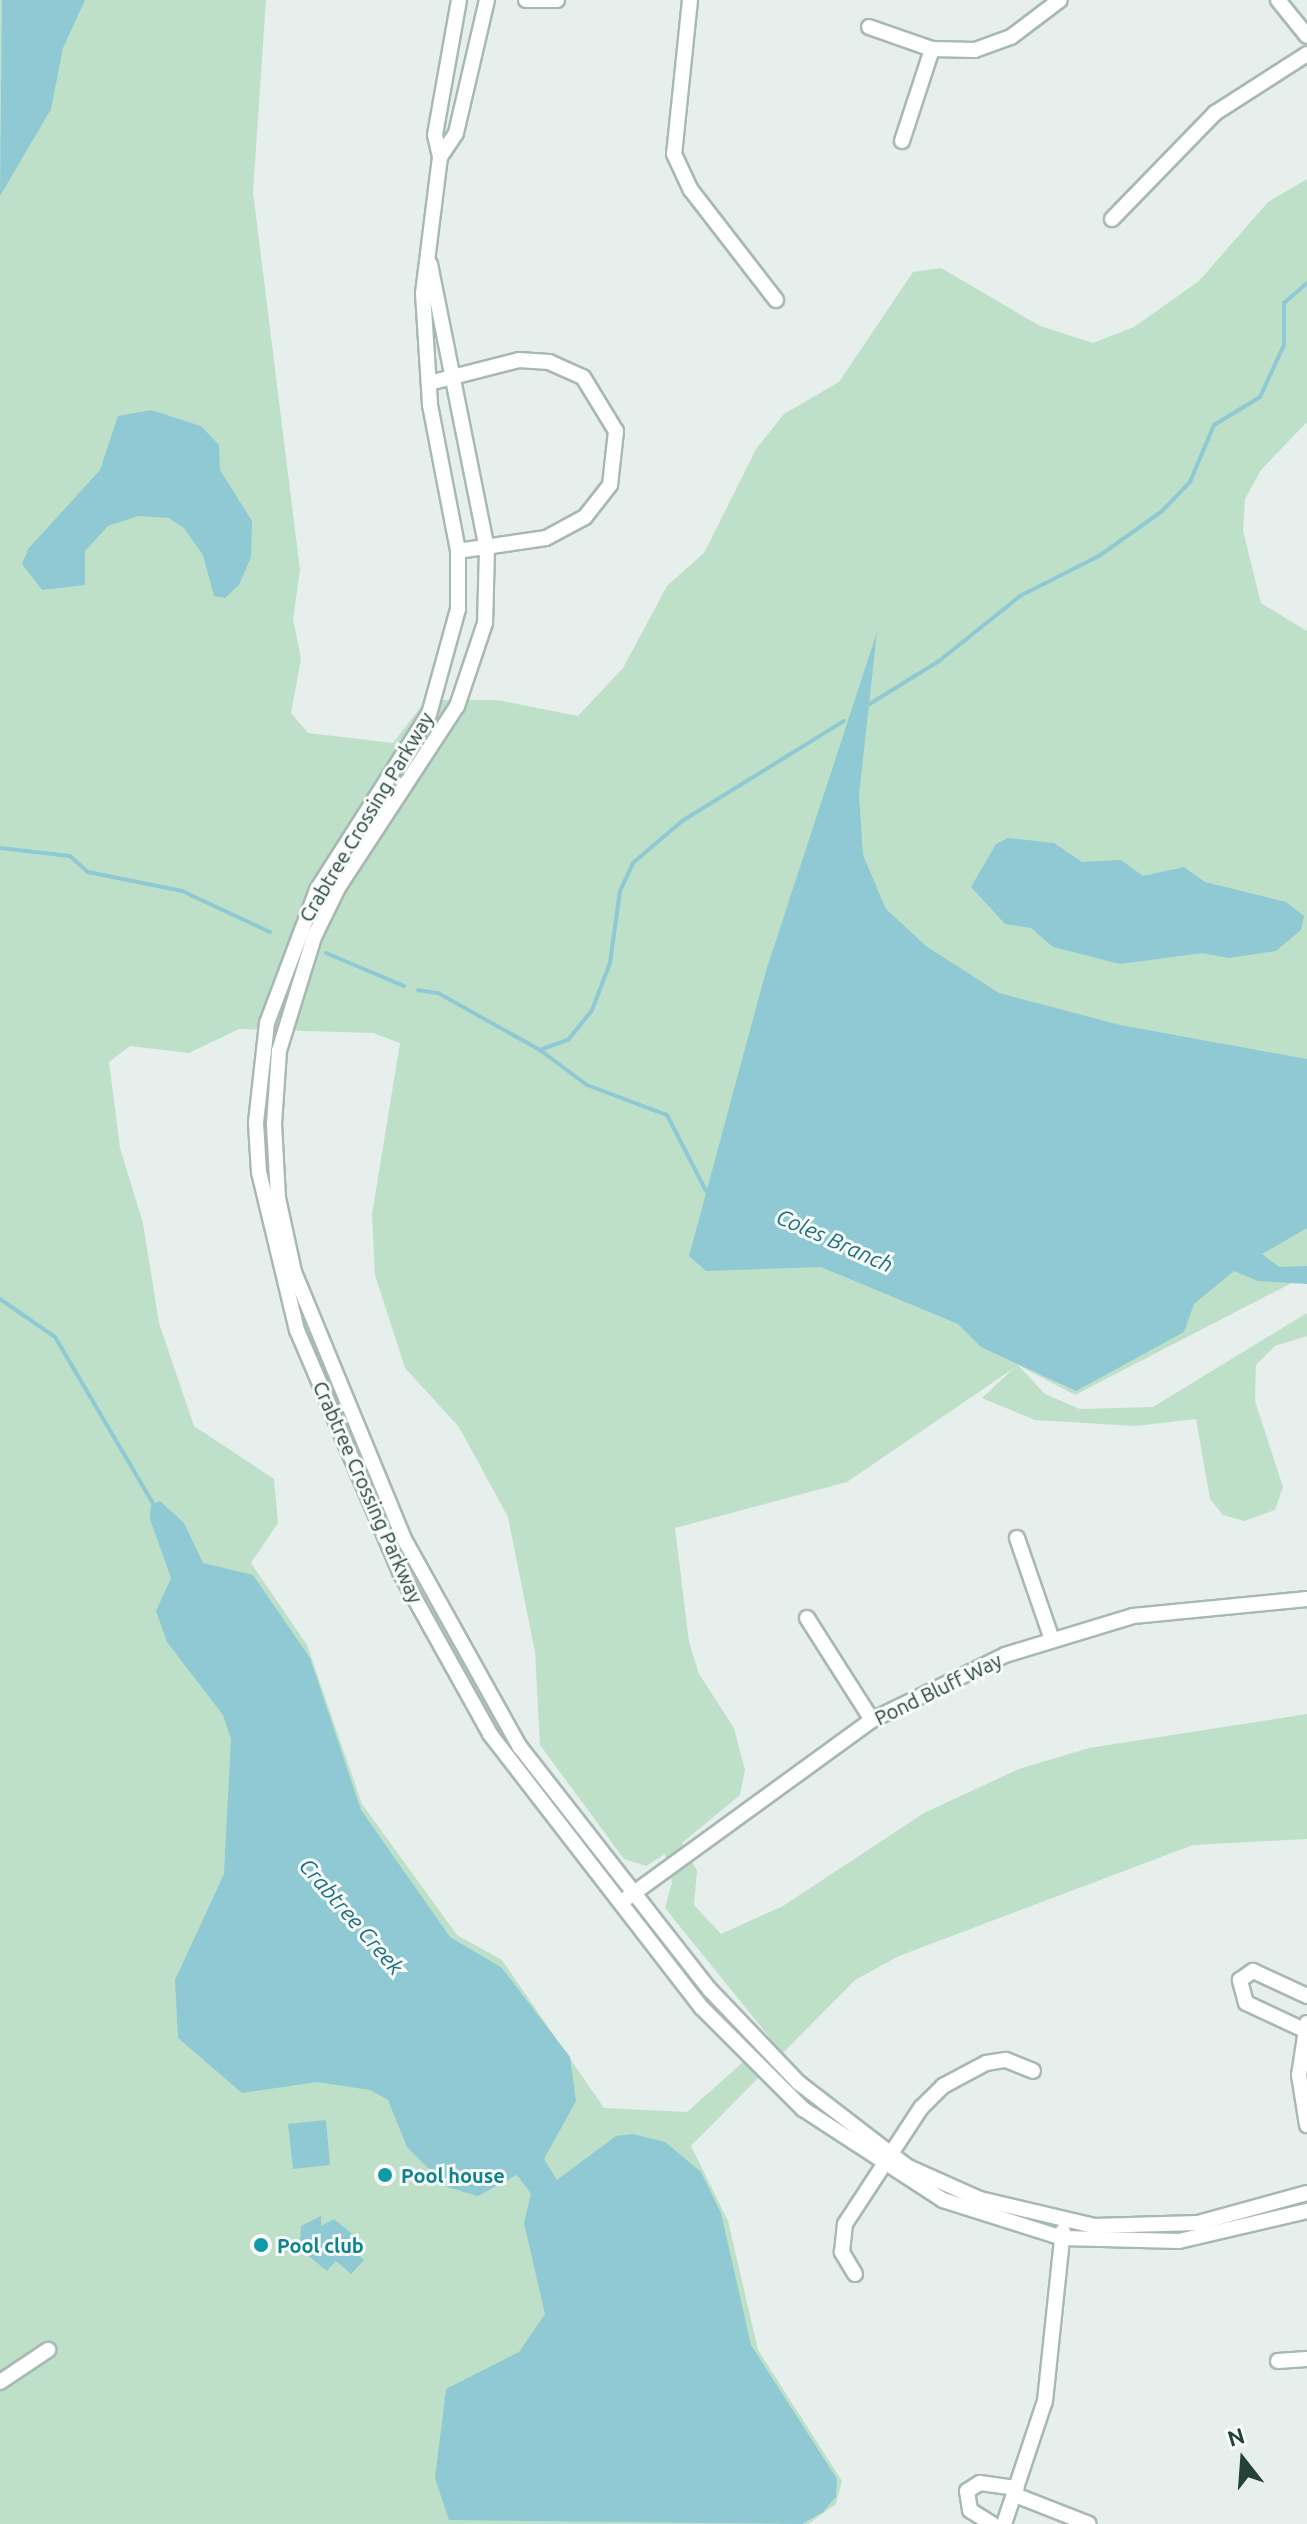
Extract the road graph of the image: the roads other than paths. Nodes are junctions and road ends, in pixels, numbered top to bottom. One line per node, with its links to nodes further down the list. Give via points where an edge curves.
1 (459, 0): 13 (street, Crabtree Crossing Parkway, via 435,135)
2 (487, 0): 13 (street, Crabtree Crossing Parkway, via 456,133)
3 (526, 0): 4 (street)
4 (557, 0)
5 (690, 0): 16 (street, via 671,129 678,167)
6 (1060, 0): 10 (street, via 994,45)
7 (1278, 0): 9 (street)
8 (869, 27): 10 (street)
9 (1307, 36)
10 (932, 49): 12 (street)
11 (1307, 54): 14 (street, via 1228,102)
12 (902, 141)
13 (440, 157): 15 (street, Crabtree Crossing Parkway)
14 (1112, 219)
15 (428, 260): 17 (street, Crabtree Crossing Parkway); 18 (street, Crabtree Crossing Parkway)
16 (776, 300)
17 (454, 375): 18 (street); 19 (street, Crabtree Crossing Parkway); 19 (street, via 519,360 566,368 597,392 616,431 610,485 585,517 546,538)
18 (429, 383): 20 (street, Crabtree Crossing Parkway)
19 (487, 549): 20 (street); 26 (street, Crabtree Crossing Parkway, via 485,623 468,683 339,886 293,993 274,1101 278,1198 306,1305 436,1609 520,1747)
20 (458, 551): 27 (street, Crabtree Crossing Parkway, via 455,634 429,714 317,890 282,973 263,1051 259,1172 290,1313 406,1583 490,1734)
21 (1017, 1538): 24 (street)
22 (1307, 1599): 24 (street, Pond Bluff Way, via 1133,1616)
23 (807, 1618): 25 (street)
24 (1051, 1637): 25 (street, Pond Bluff Way)
25 (872, 1720): 26 (street, Pond Bluff Way)
26 (634, 1893): 27 (street, Pond Bluff Way); 32 (street, Crabtree Crossing Parkway, via 768,2054)
27 (621, 1903): 32 (street, Crabtree Crossing Parkway, via 755,2067)
28 (1307, 1996): 29 (street, via 1253,1971 1240,1980 1246,2003)
29 (1306, 2027): 31 (street, via 1299,2075)
30 (1033, 2071): 32 (street, via 998,2061 959,2075 921,2108)
31 (1307, 2125)
32 (886, 2161): 35 (street, Crabtree Crossing Parkway, via 958,2191); 36 (street, Crabtree Crossing Parkway, via 967,2210); 37 (street, via 840,2238)
33 (1307, 2193): 35 (street, Crabtree Crossing Parkway, via 1198,2223)
34 (1307, 2211): 36 (street, Crabtree Crossing Parkway, via 1179,2241)
35 (1064, 2223): 36 (street)
36 (1063, 2238): 42 (street, via 1045,2401)
37 (855, 2274)
38 (48, 2350): 41 (street)
39 (1307, 2359): 40 (street)
40 (1278, 2361)
41 (0, 2382)
42 (1016, 2491): 43 (street, via 980,2483 967,2491 970,2510); 44 (street); 45 (street)
43 (992, 2524)
44 (1004, 2524)
45 (1089, 2524)

